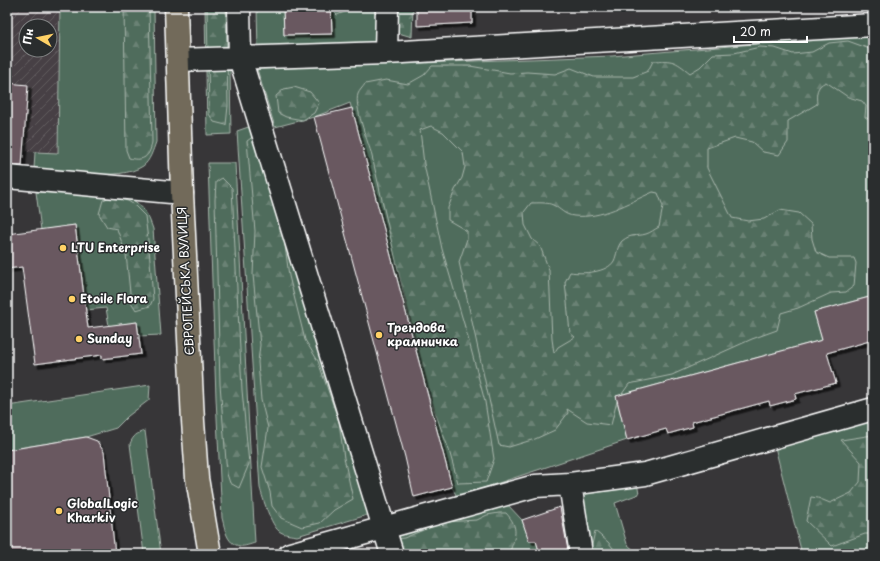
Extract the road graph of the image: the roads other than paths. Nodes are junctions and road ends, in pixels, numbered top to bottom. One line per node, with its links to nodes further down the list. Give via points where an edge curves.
1 (176, 7): 7 (main road, ЄВРОПЕЙСЬКА ВУЛИЦЯ)
2 (239, 7): 6 (lane)
3 (387, 7): 5 (lane)
4 (873, 25): 5 (lane)
5 (386, 53): 6 (lane)
6 (240, 58): 7 (lane); 12 (lane)
7 (178, 60): 9 (main road, ЄВРОПЕЙСЬКА ВУЛИЦЯ)
8 (7, 177): 9 (lane)
9 (182, 193): 13 (main road, ЄВРОПЕЙСЬКА ВУЛИЦЯ, via 197,478)
10 (873, 409): 11 (lane, via 645,474)
11 (570, 484): 12 (lane, via 535,486); 16 (lane)
12 (385, 527): 14 (lane); 15 (lane)
13 (210, 554)
14 (290, 554)
15 (392, 554)
16 (581, 554)

